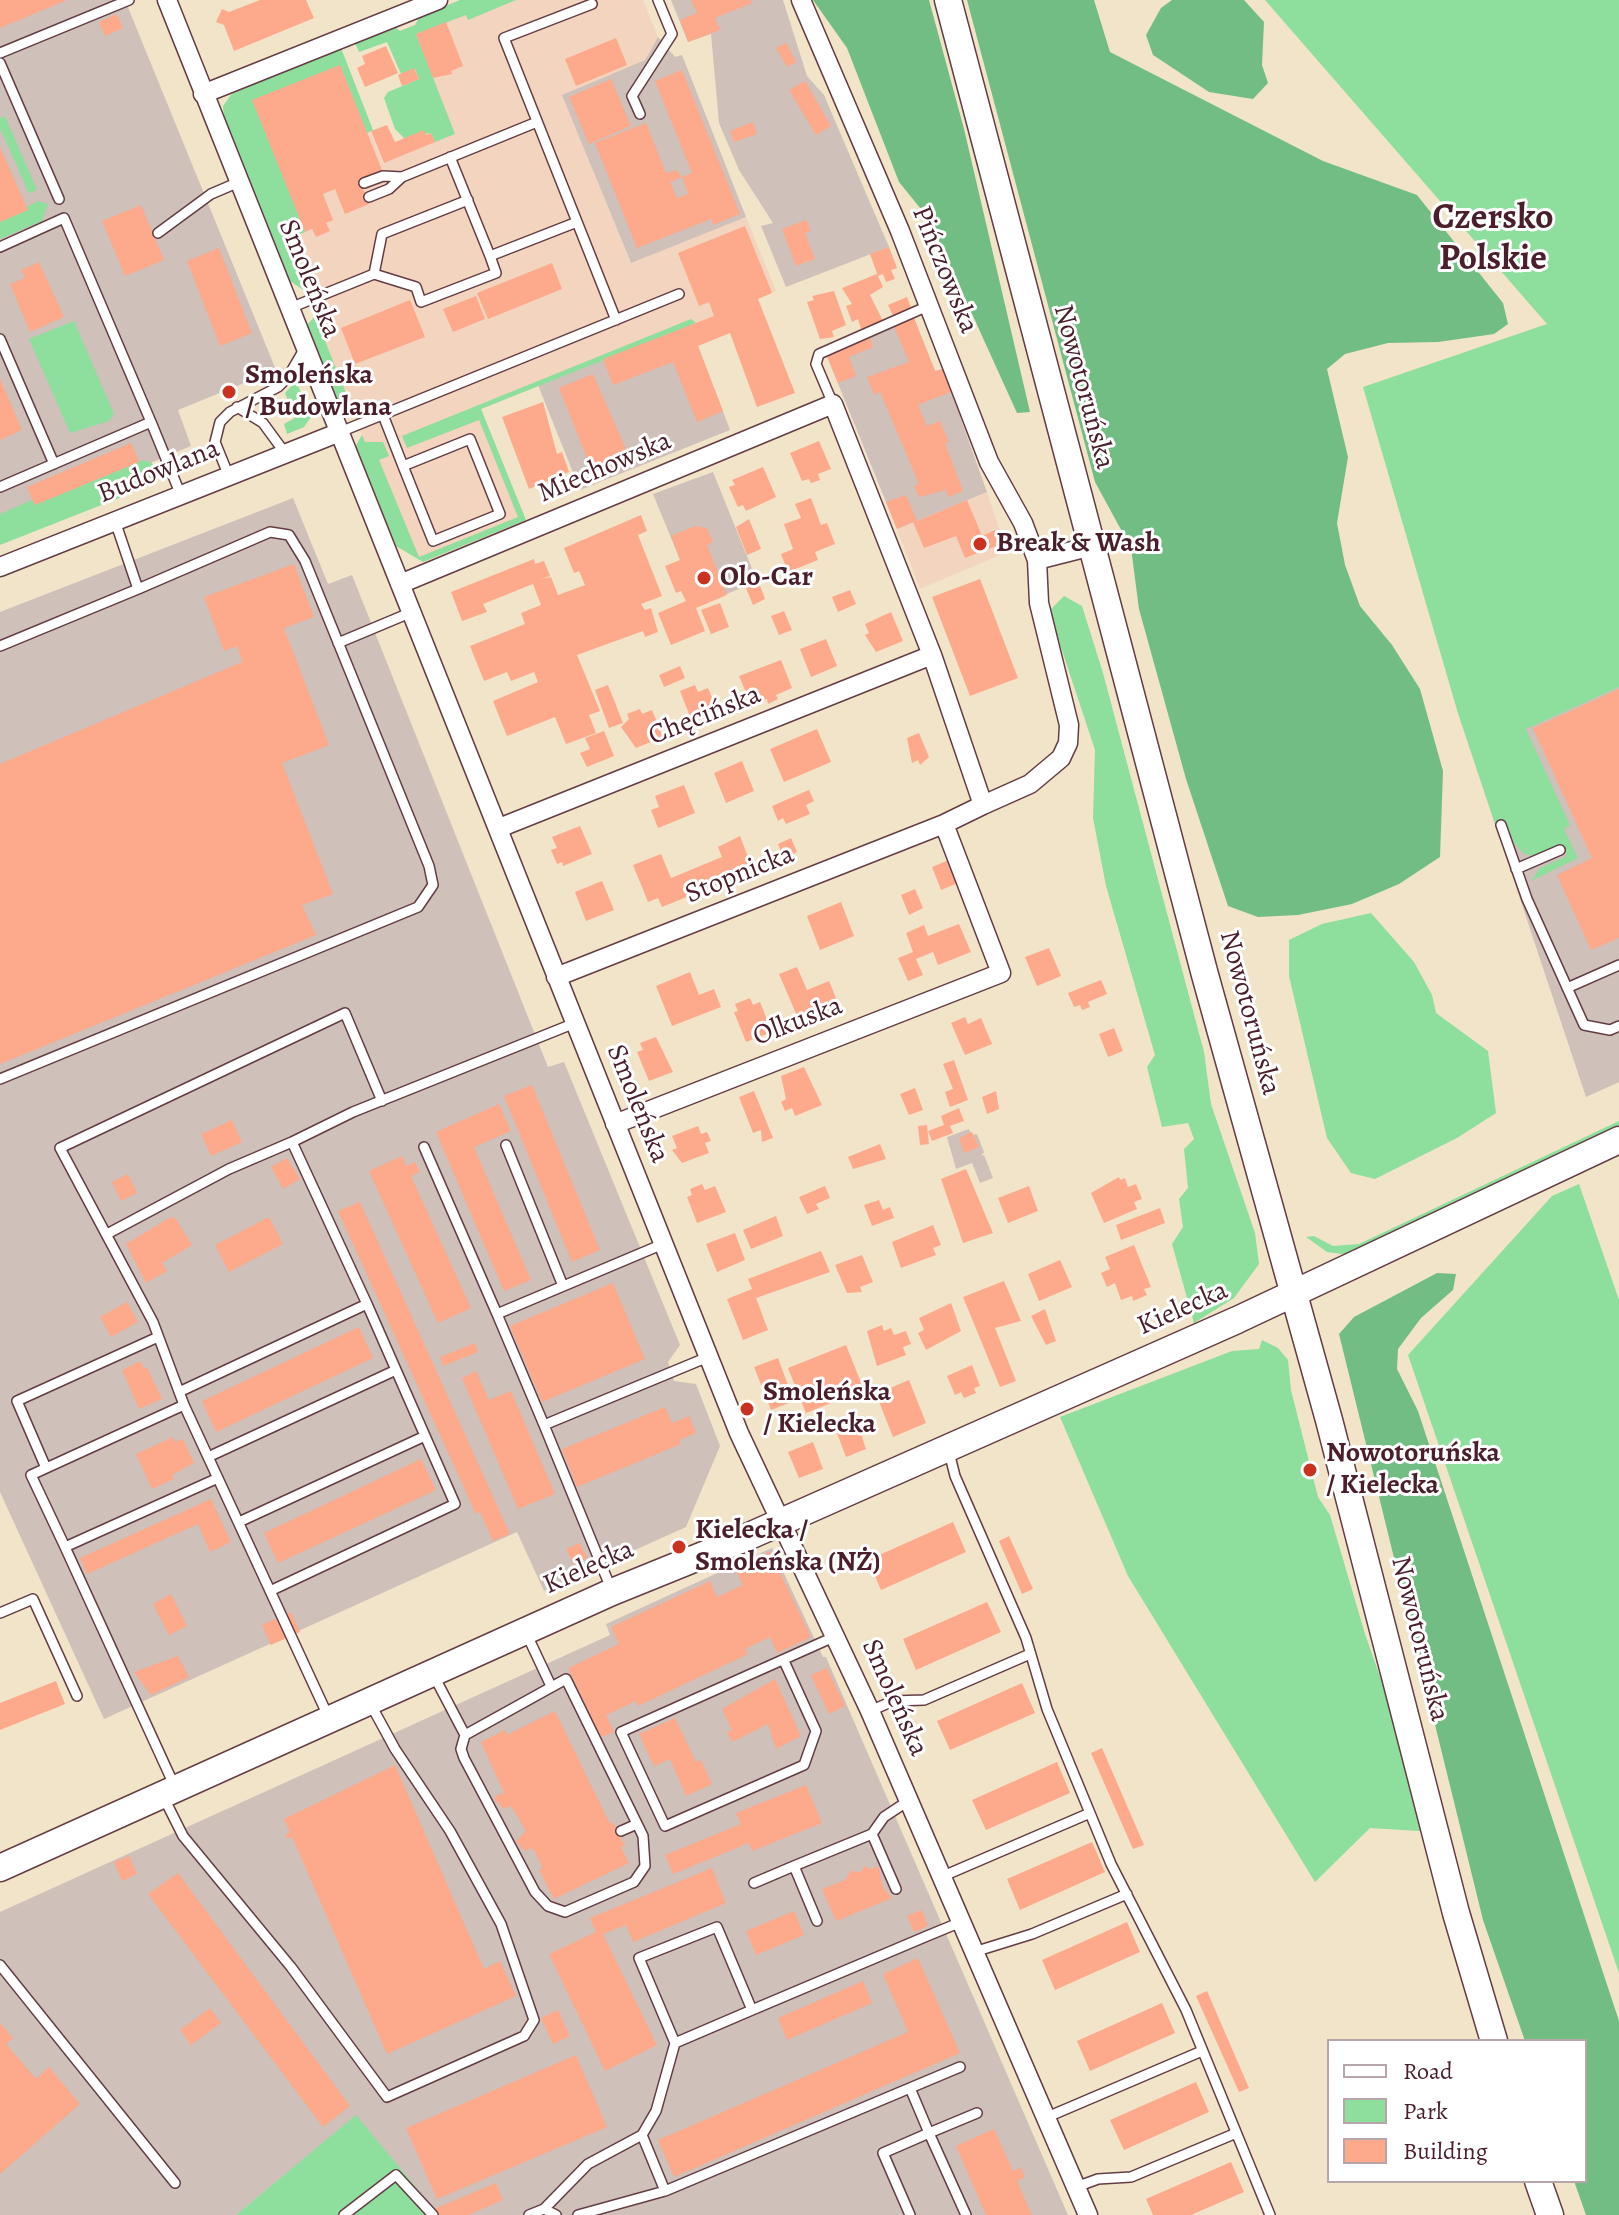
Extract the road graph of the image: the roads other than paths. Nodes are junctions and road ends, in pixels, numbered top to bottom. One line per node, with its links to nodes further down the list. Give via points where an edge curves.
1 (129, 0): 8 (lane)
2 (167, 0): 10 (street, Smoleńska)
3 (438, 0): 10 (street)
4 (658, 0): 11 (lane, via 672,34 632,96)
5 (801, 0): 26 (street, Pińczowska)
6 (948, 0): 43 (main road, Nowotoruńska)
7 (592, 4): 12 (lane, via 504,38)
8 (0, 53)
9 (0, 63): 18 (lane)
10 (203, 94): 15 (street, Smoleńska)
11 (640, 114)
12 (537, 122): 13 (lane); 20 (lane)
13 (450, 157): 14 (lane); 19 (lane)
14 (402, 177): 16 (lane); 17 (lane)
15 (239, 182): 21 (lane, via 211,194); 27 (street, Smoleńska)
16 (364, 183)
17 (369, 197)
18 (59, 199)
19 (468, 200): 23 (lane); 24 (lane, via 382,234)
20 (577, 222): 23 (lane); 28 (lane)
21 (158, 233)
22 (0, 247): 34 (lane, via 64,218)
23 (490, 256): 24 (lane, via 496,273 421,302 416,287)
24 (374, 274): 27 (lane)
25 (679, 294): 28 (lane)
26 (928, 306): 31 (lane, via 819,354 816,364); 44 (street, Pińczowska, via 989,462)
27 (290, 308): 30 (street, Smoleńska)
28 (616, 320): 33 (lane)
29 (0, 339): 37 (lane)
30 (306, 346): 32 (lane, via 278,387); 35 (street, Smoleńska)
31 (833, 404): 46 (street, Miechowska); 51 (street)
32 (237, 407): 36 (lane, via 263,423); 39 (lane, via 224,416 215,434)
33 (383, 415): 35 (lane); 38 (lane)
34 (151, 422): 37 (lane); 41 (lane)
35 (340, 432): 36 (street, Budowlana); 46 (street, Smoleńska)
36 (285, 453): 39 (street, Budowlana)
37 (54, 464): 40 (lane)
38 (403, 466): 38 (lane, via 433,541 500,514 470,439)
39 (228, 474): 41 (street, Budowlana)
40 (0, 487)
41 (180, 493): 42 (street, Budowlana)
42 (115, 521): 45 (street, Budowlana); 47 (lane)
43 (1092, 546): 44 (street); 73 (main road, Nowotoruńska)
44 (1037, 560): 52 (street, Pińczowska, via 1039,603 1069,725 1068,743 1061,758 1030,784)
45 (0, 567)
46 (400, 584): 48 (street, Smoleńska)
47 (138, 589): 49 (lane); 50 (lane, via 270,532 289,535)
48 (412, 612): 50 (lane); 55 (street, Smoleńska)
49 (1, 641)
50 (338, 643): 63 (lane, via 429,866 433,885 418,907)
51 (932, 655): 52 (street); 55 (street, Chęcińska)
52 (983, 805): 53 (street, Stopnicka)
53 (944, 824): 59 (street, Stopnicka); 65 (street, Olkuska, via 1001,973)
54 (1501, 825): 57 (lane)
55 (499, 828): 59 (street, Smoleńska)
56 (1560, 850): 57 (lane)
57 (1516, 869): 60 (lane)
58 (1619, 965): 60 (lane)
59 (556, 977): 61 (street, Smoleńska)
60 (1567, 988): 62 (lane, via 1584,1025 1610,1030)
61 (575, 1023): 64 (lane); 65 (street, Smoleńska)
62 (1619, 1026)
63 (0, 1079)
64 (382, 1101): 67 (lane); 70 (lane, via 345,1013 123,1116 60,1148)
65 (615, 1124): 71 (street, Smoleńska)
66 (1619, 1140): 73 (main road, Kielecka)
67 (292, 1142): 70 (lane); 74 (lane)
68 (506, 1145): 72 (lane)
69 (424, 1147): 75 (lane)
70 (107, 1234): 76 (lane)
71 (663, 1244): 72 (lane); 77 (street, Smoleńska)
72 (563, 1286): 75 (lane)
73 (1294, 1293): 83 (main road, Kielecka); 121 (main road, Nowotoruńska)
74 (367, 1304): 78 (lane); 79 (lane)
75 (497, 1314): 81 (lane)
76 (158, 1337): 79 (lane); 85 (lane, via 17,1401)
77 (708, 1357): 81 (lane); 88 (street, Smoleńska)
78 (396, 1370): 82 (lane); 84 (lane)
79 (179, 1392): 80 (lane)
80 (184, 1405): 84 (lane); 85 (lane)
81 (544, 1425): 91 (lane)
82 (425, 1436): 87 (lane); 90 (lane, via 455,1504)
83 (948, 1449): 88 (main road, Kielecka); 95 (lane)
84 (208, 1457): 86 (lane)
85 (46, 1468): 89 (lane, via 31,1475)
86 (218, 1478): 87 (lane); 89 (lane)
87 (239, 1522): 90 (lane)
88 (780, 1522): 91 (main road, Kielecka); 94 (street, Smoleńska)
89 (65, 1547): 104 (lane)
90 (270, 1591): 102 (lane)
91 (612, 1592): 93 (main road, Kielecka)
92 (0, 1613): 99 (lane, via 33,1599)
93 (525, 1632): 97 (main road, Kielecka); 98 (lane)
94 (836, 1636): 96 (lane); 101 (street, Smoleńska)
95 (1030, 1654): 101 (lane, via 924,1700 893,1701); 106 (lane)
96 (784, 1661): 96 (lane, via 621,1732 665,1826 804,1765 816,1731)
97 (432, 1673): 100 (main road, Kielecka); 103 (lane)
98 (551, 1686): 103 (lane); 107 (lane, via 566,1679)
99 (77, 1696)
100 (370, 1702): 102 (main road, Kielecka); 104 (lane, via 501,1924 534,2020 524,2036 387,2097 291,1967 183,1836)
101 (870, 1711): 105 (street, Smoleńska)
102 (330, 1719): 104 (main road, Kielecka)
103 (465, 1735): 107 (lane, via 464,1758 535,1892 553,1910 565,1912 634,1882 646,1857)
104 (169, 1792): 111 (main road, Kielecka)
105 (908, 1801): 109 (lane, via 884,1817); 112 (street, Smoleńska)
106 (1090, 1813): 112 (lane); 115 (lane)
107 (637, 1824): 108 (lane)
108 (621, 1831)
109 (872, 1834): 110 (lane); 114 (lane)
110 (794, 1866): 113 (lane); 116 (lane)
111 (0, 1868)
112 (941, 1877): 117 (street, Smoleńska)
113 (754, 1883)
114 (896, 1889)
115 (1127, 1894): 118 (lane); 123 (lane)
116 (817, 1921)
117 (961, 1922): 118 (street, Smoleńska); 120 (lane)
118 (974, 1952): 127 (street, Smoleńska)
119 (0, 1965): 131 (lane)
120 (752, 2010): 122 (lane); 122 (lane, via 717,1927 639,1958)
121 (1493, 2039)
122 (675, 2043): 130 (lane, via 656,2111)
123 (1202, 2051): 127 (lane); 129 (lane)
124 (960, 2067): 125 (lane)
125 (910, 2088): 128 (lane); 134 (lane)
126 (977, 2113): 128 (lane)
127 (1045, 2118): 133 (street, Smoleńska)
128 (929, 2133): 142 (lane, via 883,2153); 143 (lane)
129 (1234, 2134): 133 (lane, via 1131,2177); 136 (lane)
130 (642, 2135): 134 (lane); 135 (lane, via 588,2164)
131 (175, 2183)
132 (1539, 2183): 146 (main road)
133 (1076, 2187): 144 (street, Smoleńska)
134 (665, 2191): 141 (lane)
135 (544, 2209): 139 (lane); 140 (lane)
136 (1268, 2213): 145 (lane)
137 (344, 2215): 138 (lane, via 396,2175)
138 (433, 2215)
139 (529, 2215)
140 (556, 2215)
141 (578, 2215)
142 (910, 2215)
143 (966, 2215)
144 (1088, 2215)
145 (1257, 2215)
146 (1550, 2215)

